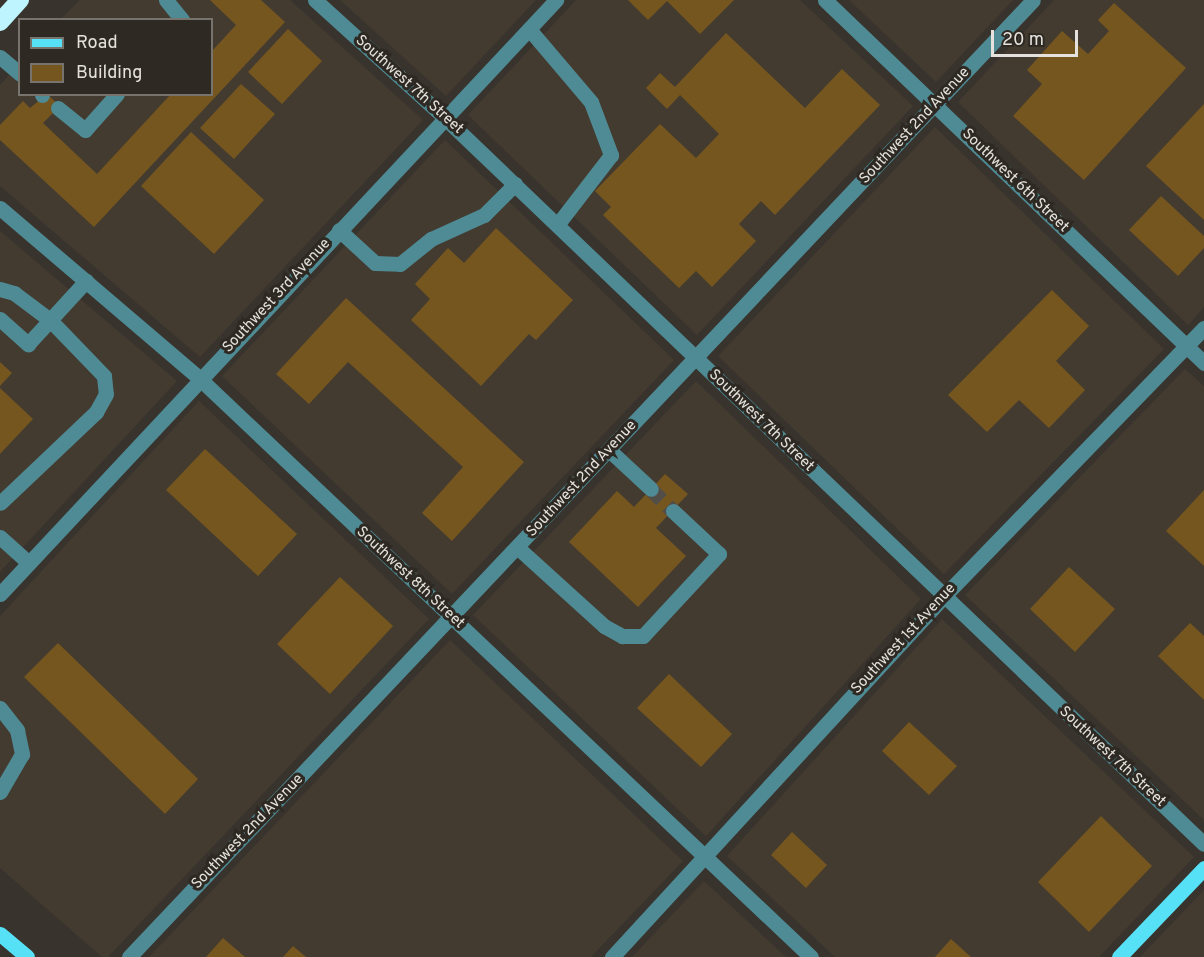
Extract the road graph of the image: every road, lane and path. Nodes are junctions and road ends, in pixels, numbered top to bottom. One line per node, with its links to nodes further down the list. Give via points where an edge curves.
1 (20, 0): 8 (highway)
2 (165, 0): 7 (street)
3 (315, 0): 15 (street, Southwest 7th Street)
4 (556, 0): 9 (street, Southwest 3rd Avenue)
5 (825, 0): 13 (street, Southwest 6th Street)
6 (1034, 0): 13 (street, Southwest 2nd Avenue)
7 (180, 18)
8 (0, 22)
9 (529, 29): 15 (street, Southwest 3rd Avenue); 18 (street, via 591,102 610,155)
10 (0, 57): 11 (street)
11 (18, 72)
12 (115, 96): 14 (street, via 85,130)
13 (935, 104): 25 (street, Southwest 6th Street); 26 (street, Southwest 2nd Avenue)
14 (58, 108)
15 (445, 118): 16 (street, Southwest 7th Street); 19 (street, Southwest 3rd Avenue)
16 (515, 184): 18 (street, Southwest 7th Street); 19 (street, via 484,215 430,239 400,264 375,262)
17 (0, 208): 20 (street, Southwest 8th Street)
18 (557, 225): 26 (street, Southwest 7th Street)
19 (339, 230): 28 (street, Southwest 3rd Avenue)
20 (86, 281): 23 (street); 28 (street, Southwest 8th Street)
21 (0, 289): 23 (street, via 14,293)
22 (0, 319): 23 (street, via 28,344)
23 (50, 320): 31 (street, via 104,376 106,394 96,412)
24 (1204, 328): 25 (street, Southwest 1st Avenue)
25 (1186, 347): 27 (street, Southwest 6th Street); 37 (street, Southwest 1st Avenue)
26 (696, 358): 29 (street, Southwest 2nd Avenue); 37 (street, Southwest 7th Street)
27 (1204, 363)
28 (200, 379): 35 (street, Southwest 3rd Avenue); 38 (street, Southwest 8th Street)
29 (609, 450): 30 (street); 34 (street, Southwest 2nd Avenue)
30 (651, 489)
31 (0, 503)
32 (673, 510): 34 (street, via 718,554 643,636 622,636 604,626)
33 (0, 537): 35 (street)
34 (517, 548): 38 (street, Southwest 2nd Avenue)
35 (29, 563): 36 (street, Southwest 3rd Avenue)
36 (0, 594)
37 (943, 597): 41 (street, Southwest 7th Street); 42 (street, Southwest 1st Avenue)
38 (452, 617): 42 (street, Southwest 8th Street); 46 (street, Southwest 2nd Avenue)
39 (0, 708): 40 (street, via 17,730 22,754)
40 (0, 792)
41 (1204, 844)
42 (705, 859): 47 (street, Southwest 1st Avenue); 48 (street, Southwest 8th Street)
43 (1204, 868): 49 (main road)
44 (0, 934): 45 (main road)
45 (27, 957)
46 (129, 957)
47 (612, 957)
48 (811, 957)
49 (1119, 957)

